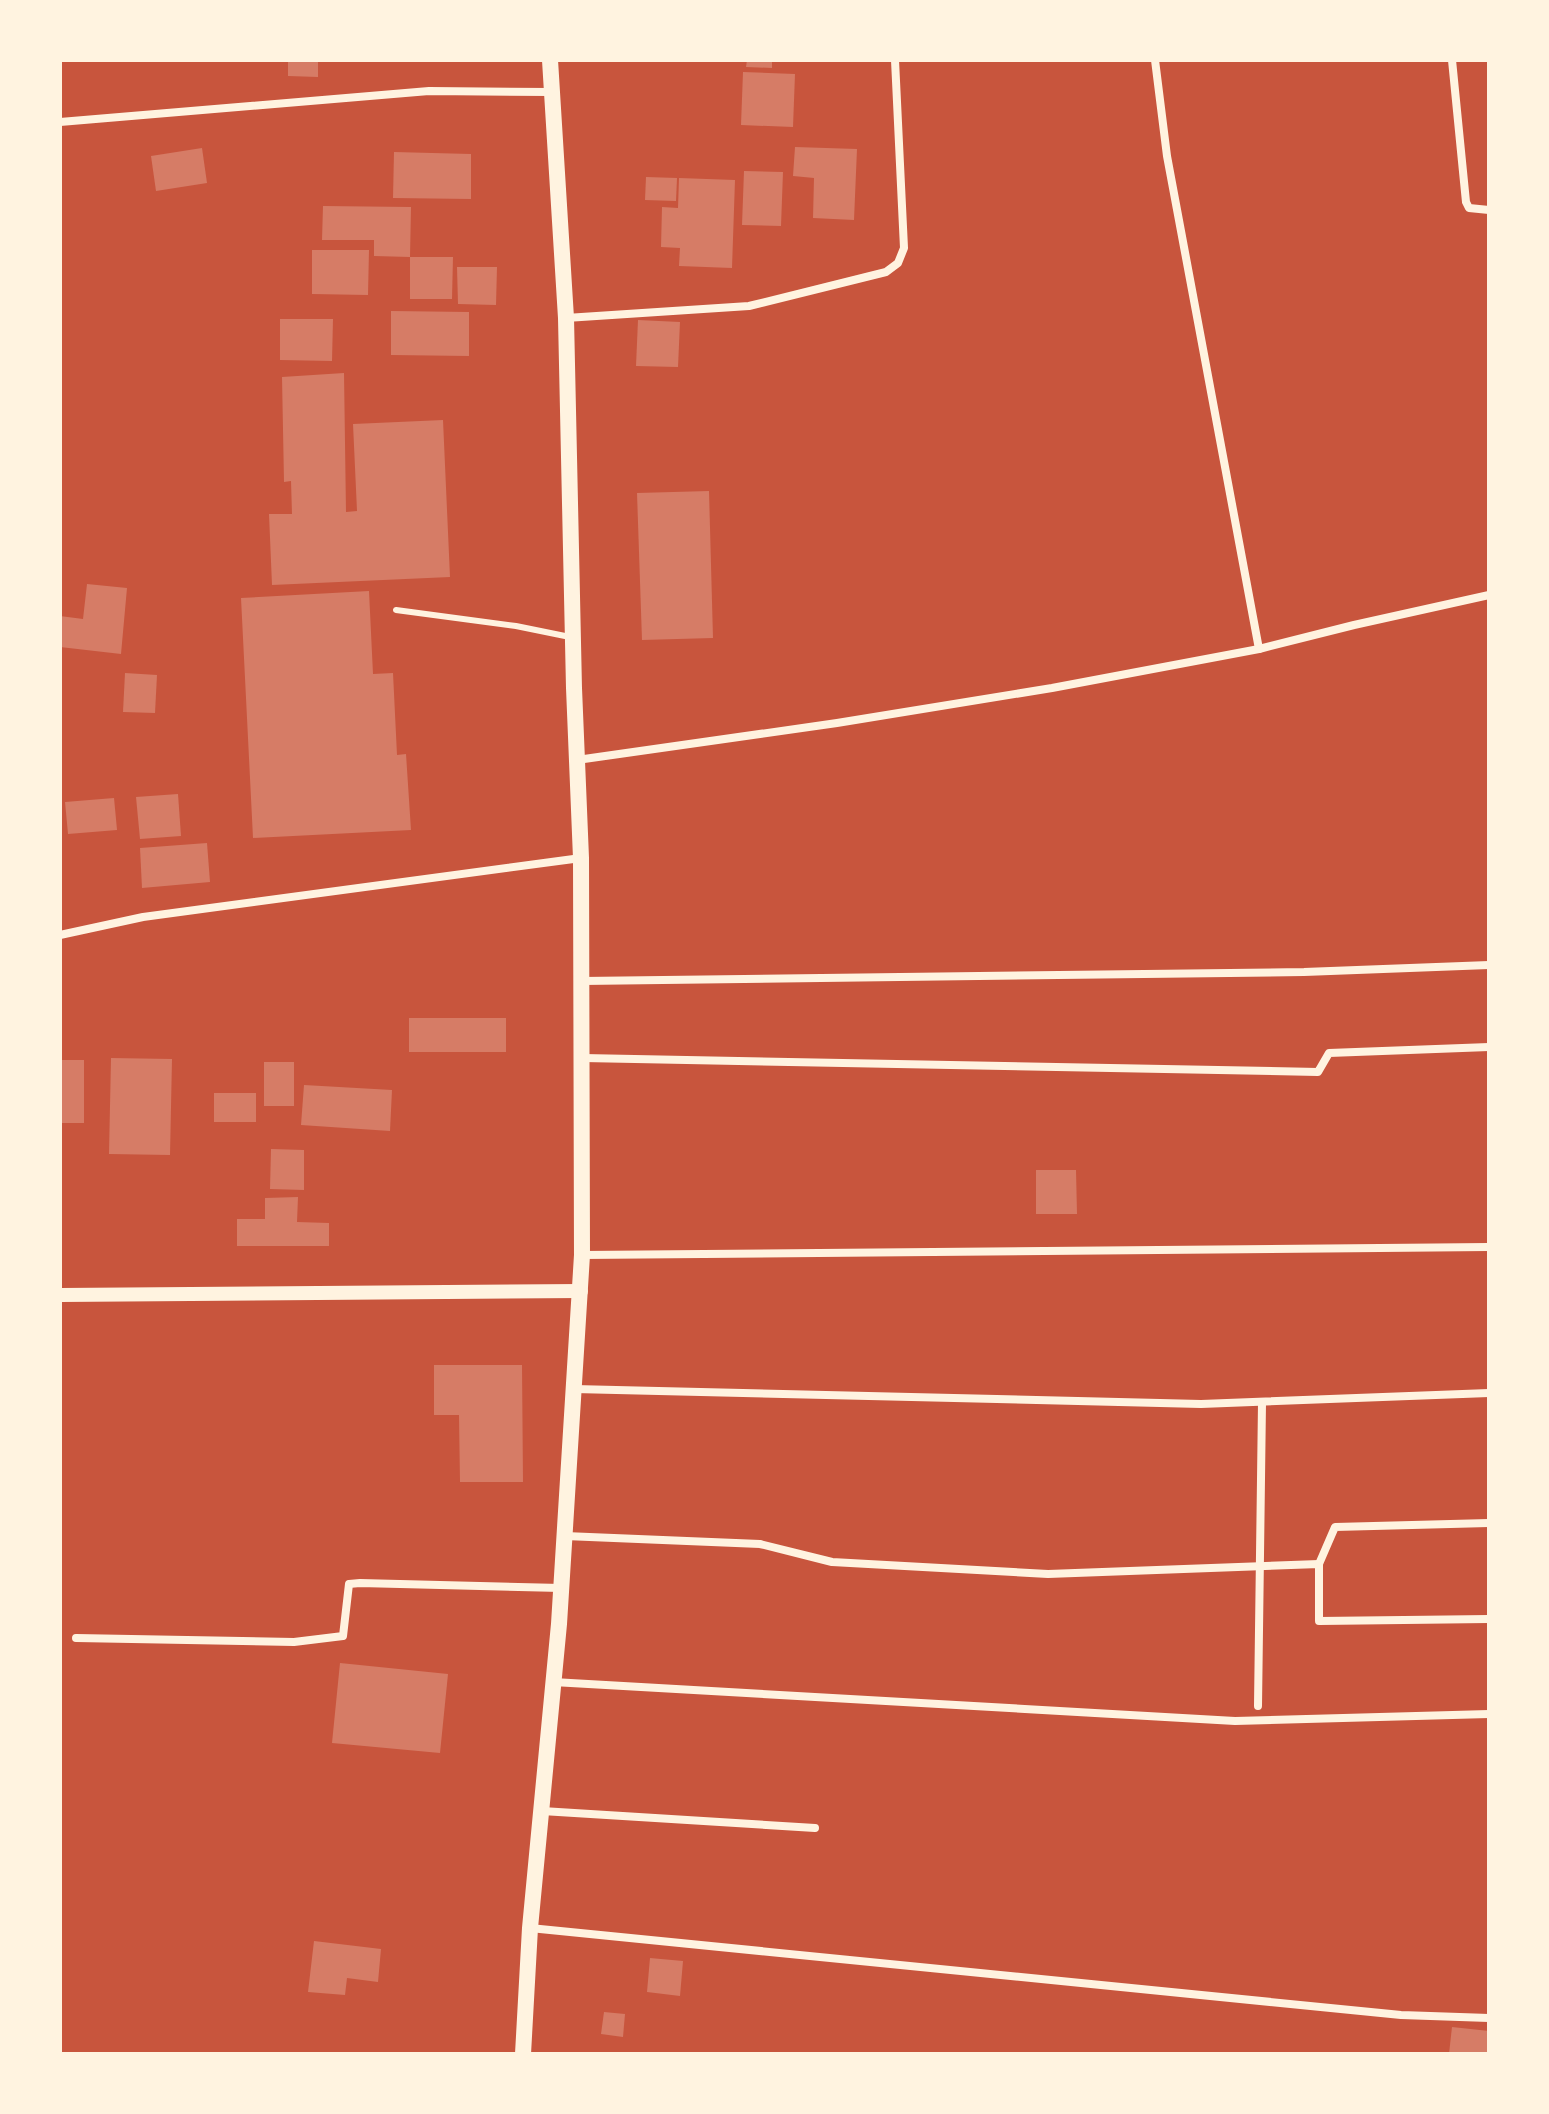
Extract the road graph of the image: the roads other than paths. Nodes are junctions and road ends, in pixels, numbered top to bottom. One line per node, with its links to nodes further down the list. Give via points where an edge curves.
1 (550, 60): 5 (main road)
2 (895, 60): 8 (street, via 904,248 898,263 886,272 749,306)
3 (1155, 60): 12 (street, via 1167,156)
4 (1452, 60): 7 (street, via 1466,202 1469,208)
5 (551, 92): 6 (street, via 429,91); 8 (main road)
6 (60, 122)
7 (1489, 210)
8 (566, 318): 11 (main road)
9 (1489, 595): 12 (street)
10 (396, 610): 11 (lane)
11 (573, 637): 13 (main road)
12 (1259, 649): 13 (street, via 913,712)
13 (576, 760): 14 (main road)
14 (581, 858): 15 (street, via 143,917); 17 (main road)
15 (60, 935)
16 (1489, 965): 17 (street)
17 (582, 981): 19 (main road)
18 (1489, 1047): 19 (street, via 1329,1053 1318,1072)
19 (583, 1058): 21 (main road)
20 (1489, 1247): 21 (street)
21 (582, 1255): 22 (main road)
22 (581, 1291): 23 (street); 24 (main road)
23 (60, 1295)
24 (574, 1389): 26 (street); 28 (main road)
25 (1489, 1393): 26 (street)
26 (1262, 1403): 30 (street)
27 (1489, 1523): 29 (street, via 1335,1527)
28 (564, 1536): 30 (street, via 760,1544 832,1562 1048,1574); 31 (main road)
29 (1319, 1564): 30 (street); 32 (street, via 1319,1621)
30 (1259, 1565): 35 (street)
31 (561, 1588): 33 (street, via 349,1584 343,1636 294,1642); 34 (main road)
32 (1489, 1619)
33 (76, 1638)
34 (553, 1682): 36 (street, via 1235,1721); 37 (main road)
35 (1258, 1706)
36 (1489, 1714)
37 (541, 1811): 38 (street); 39 (main road)
38 (815, 1828)
39 (530, 1928): 40 (street, via 1401,2015); 41 (main road)
40 (1489, 2018)
41 (523, 2054)

